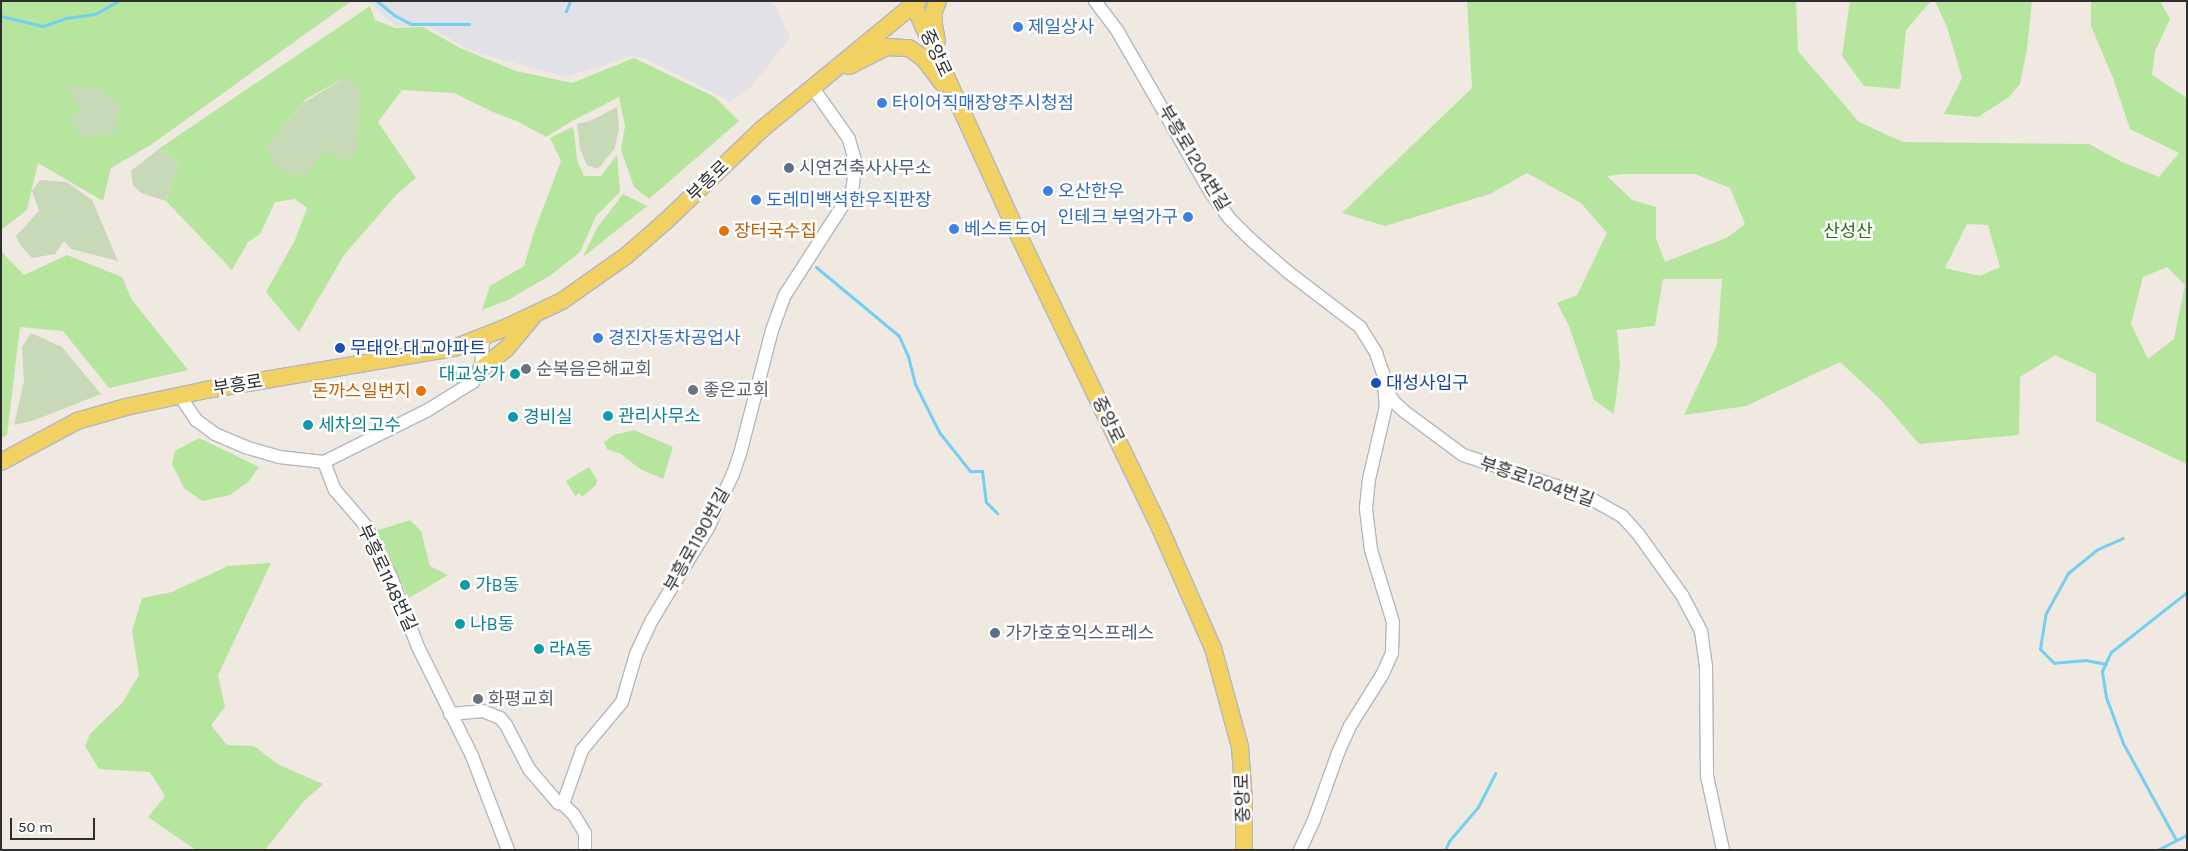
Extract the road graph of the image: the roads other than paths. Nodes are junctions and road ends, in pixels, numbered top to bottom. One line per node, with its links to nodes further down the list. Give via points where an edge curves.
1 (938, 1): 5 (main road, via 934,25)
2 (1095, 1): 11 (street, 부흥로1204번길, via 1118,32 1215,198 1250,239 1360,328 1376,353)
3 (916, 4): 4 (main road, 부흥로); 5 (main road, 중앙로)
4 (829, 75): 6 (main road, 부흥로); 7 (main road, via 887,48 909,48 937,75)
5 (949, 81): 7 (main road, 중앙로)
6 (813, 88): 8 (main road, 부흥로, via 762,129 626,256 562,301); 16 (street, 부흥로1190번길, via 849,139 856,164 852,191 784,295 732,474 708,528 652,620 636,654 622,702 582,750)
7 (973, 135): 19 (main road, 중앙로, via 1160,528 1213,648 1240,747)
8 (537, 313): 9 (main road, 부흥로); 10 (main road, via 506,349)
9 (483, 337): 10 (street); 12 (main road, 부흥로, via 454,348)
10 (481, 369): 14 (street, via 473,382 452,396)
11 (1385, 387): 20 (street, 부흥로1204번길, via 1386,406 1369,479 1366,509 1370,550 1393,622 1392,653 1350,726); 21 (street, 부흥로1204번길, via 1405,412 1463,455 1586,496 1622,516 1639,535 1682,595 1701,631 1706,667 1707,776)
12 (180, 396): 13 (main road, 부흥로, via 78,420); 14 (street, via 196,420 215,434 279,457)
13 (1, 462)
14 (324, 462): 15 (street, 부흥로1148번길, via 335,490 366,526)
15 (450, 714): 16 (street, via 483,711 500,718 529,769 558,803); 17 (street, 부흥로1148번길, via 472,756)
16 (563, 804): 18 (street, via 585,833)
17 (508, 850)
18 (585, 850)
19 (1244, 850)
20 (1300, 850)
21 (1723, 850)

